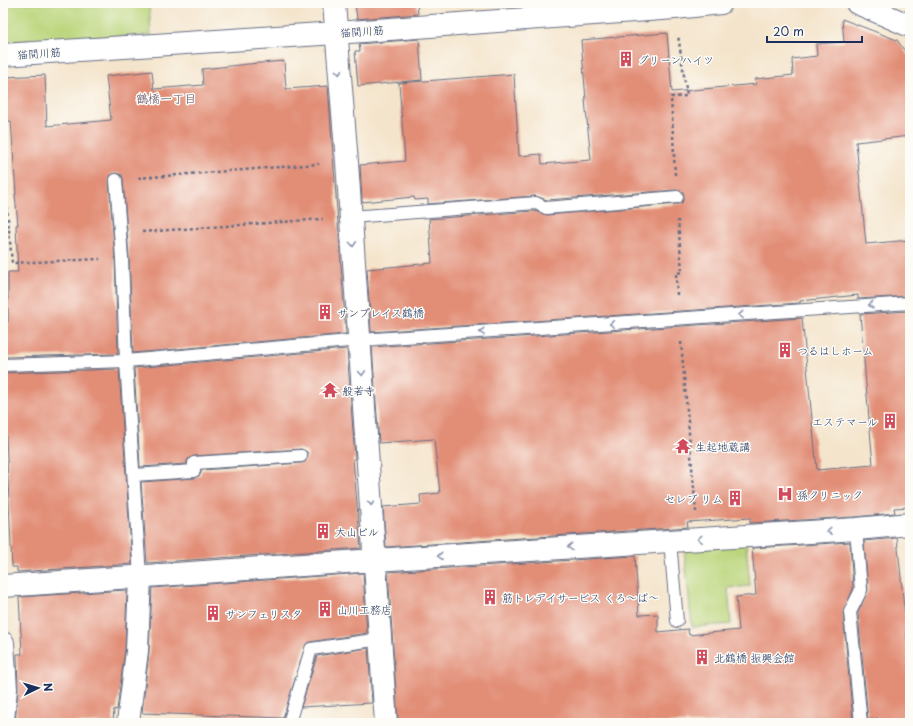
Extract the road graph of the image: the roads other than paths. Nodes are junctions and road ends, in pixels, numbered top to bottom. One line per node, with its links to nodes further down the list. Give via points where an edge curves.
1 (334, 3): 5 (street)
2 (721, 3): 5 (street, 猫間川筋)
3 (857, 3): 4 (street)
4 (910, 26)
5 (336, 33): 6 (street, 猫間川筋); 9 (street, one-way to 9)
6 (3, 55)
7 (116, 180): 12 (lane)
8 (677, 197): 9 (lane, via 546,208 536,202)
9 (351, 216): 11 (street, one-way to 11)
10 (910, 302): 11 (lane, one-way to 11)
11 (360, 340): 12 (lane); 19 (street, one-way to 19)
12 (126, 361): 13 (lane); 15 (lane)
13 (3, 366)
14 (301, 456): 15 (lane, via 194,463 194,471)
15 (134, 475): 20 (lane)
16 (910, 524): 17 (street)
17 (856, 529): 18 (street, one-way to 18); 29 (lane, via 861,590 850,612)
18 (670, 541): 19 (street, one-way to 19); 22 (lane)
19 (375, 560): 20 (street); 23 (street)
20 (140, 577): 21 (street); 26 (street, via 137,651)
21 (3, 586)
22 (677, 621)
23 (381, 639): 27 (lane, via 311,649); 28 (street)
24 (3, 643): 25 (street, via 6,689)
25 (3, 720)
26 (128, 723)
27 (289, 723)
28 (386, 723)
29 (861, 723)

